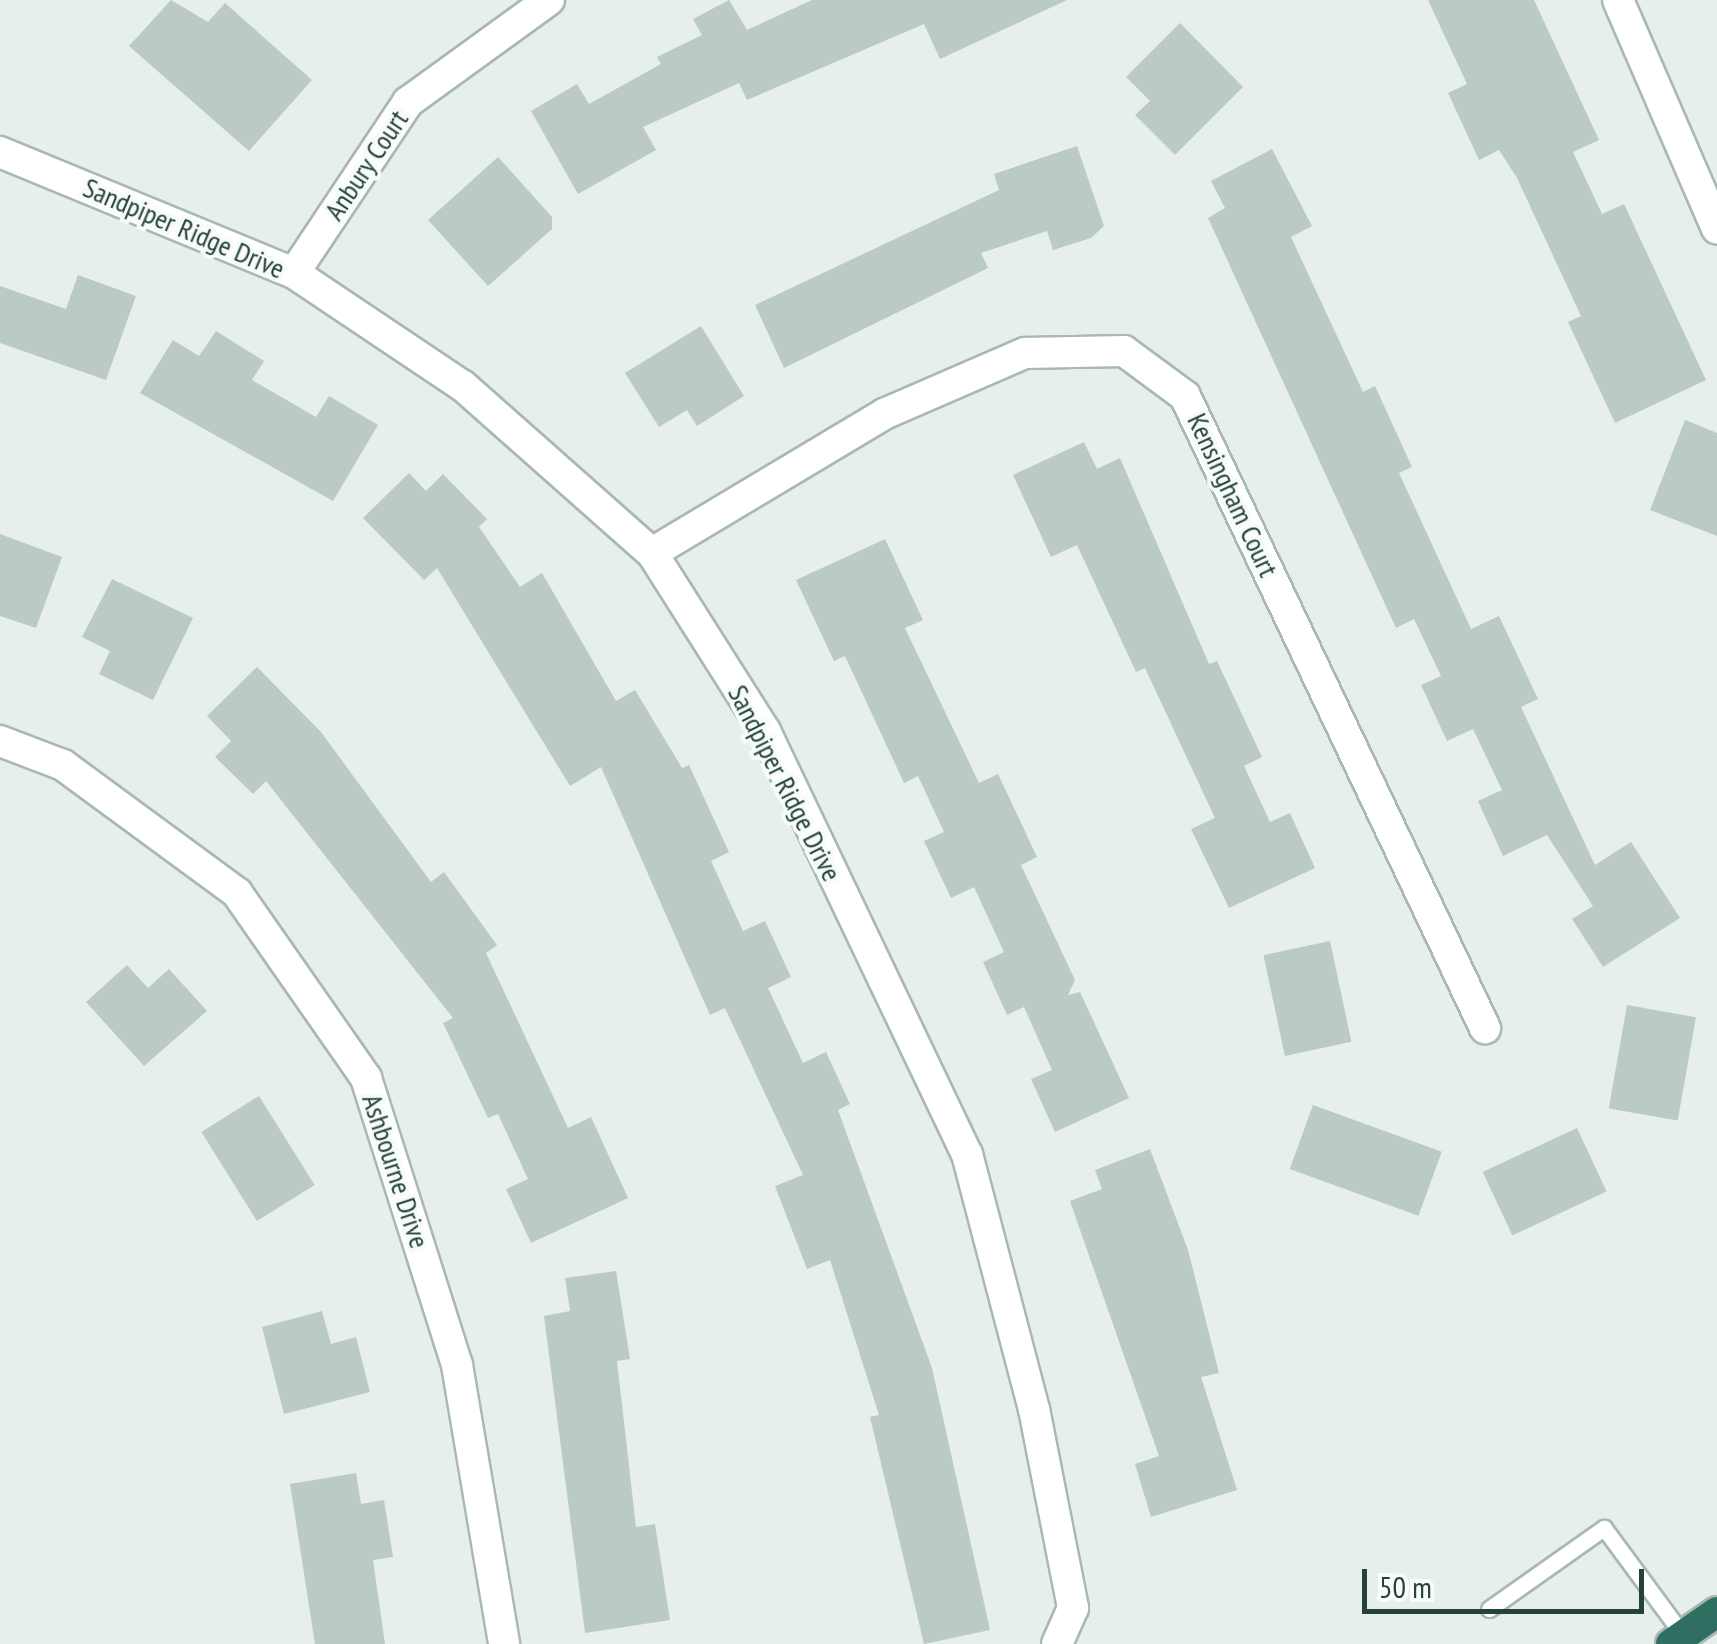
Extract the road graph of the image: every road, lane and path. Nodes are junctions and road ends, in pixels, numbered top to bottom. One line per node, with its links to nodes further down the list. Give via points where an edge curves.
1 (549, 0): 5 (street, Anbury Court, via 408,102)
2 (1618, 0): 4 (street)
3 (0, 152): 5 (street, Sandpiper Ridge Drive)
4 (1717, 229)
5 (294, 273): 6 (street, Sandpiper Ridge Drive, via 463,386)
6 (652, 553): 8 (street, Kensingham Court, via 884,414 1025,353 1124,351 1185,396); 13 (street, Sandpiper Ridge Drive, via 765,731 967,1154 1034,1409 1073,1608)
7 (0, 741): 12 (street, Ashbourne Drive, via 63,766 237,892 366,1078 457,1364)
8 (1485, 1028)
9 (1490, 1609): 11 (lane, via 1604,1528)
10 (1717, 1612): 11 (highway)
11 (1677, 1640)
12 (504, 1644)
13 (1058, 1644)

